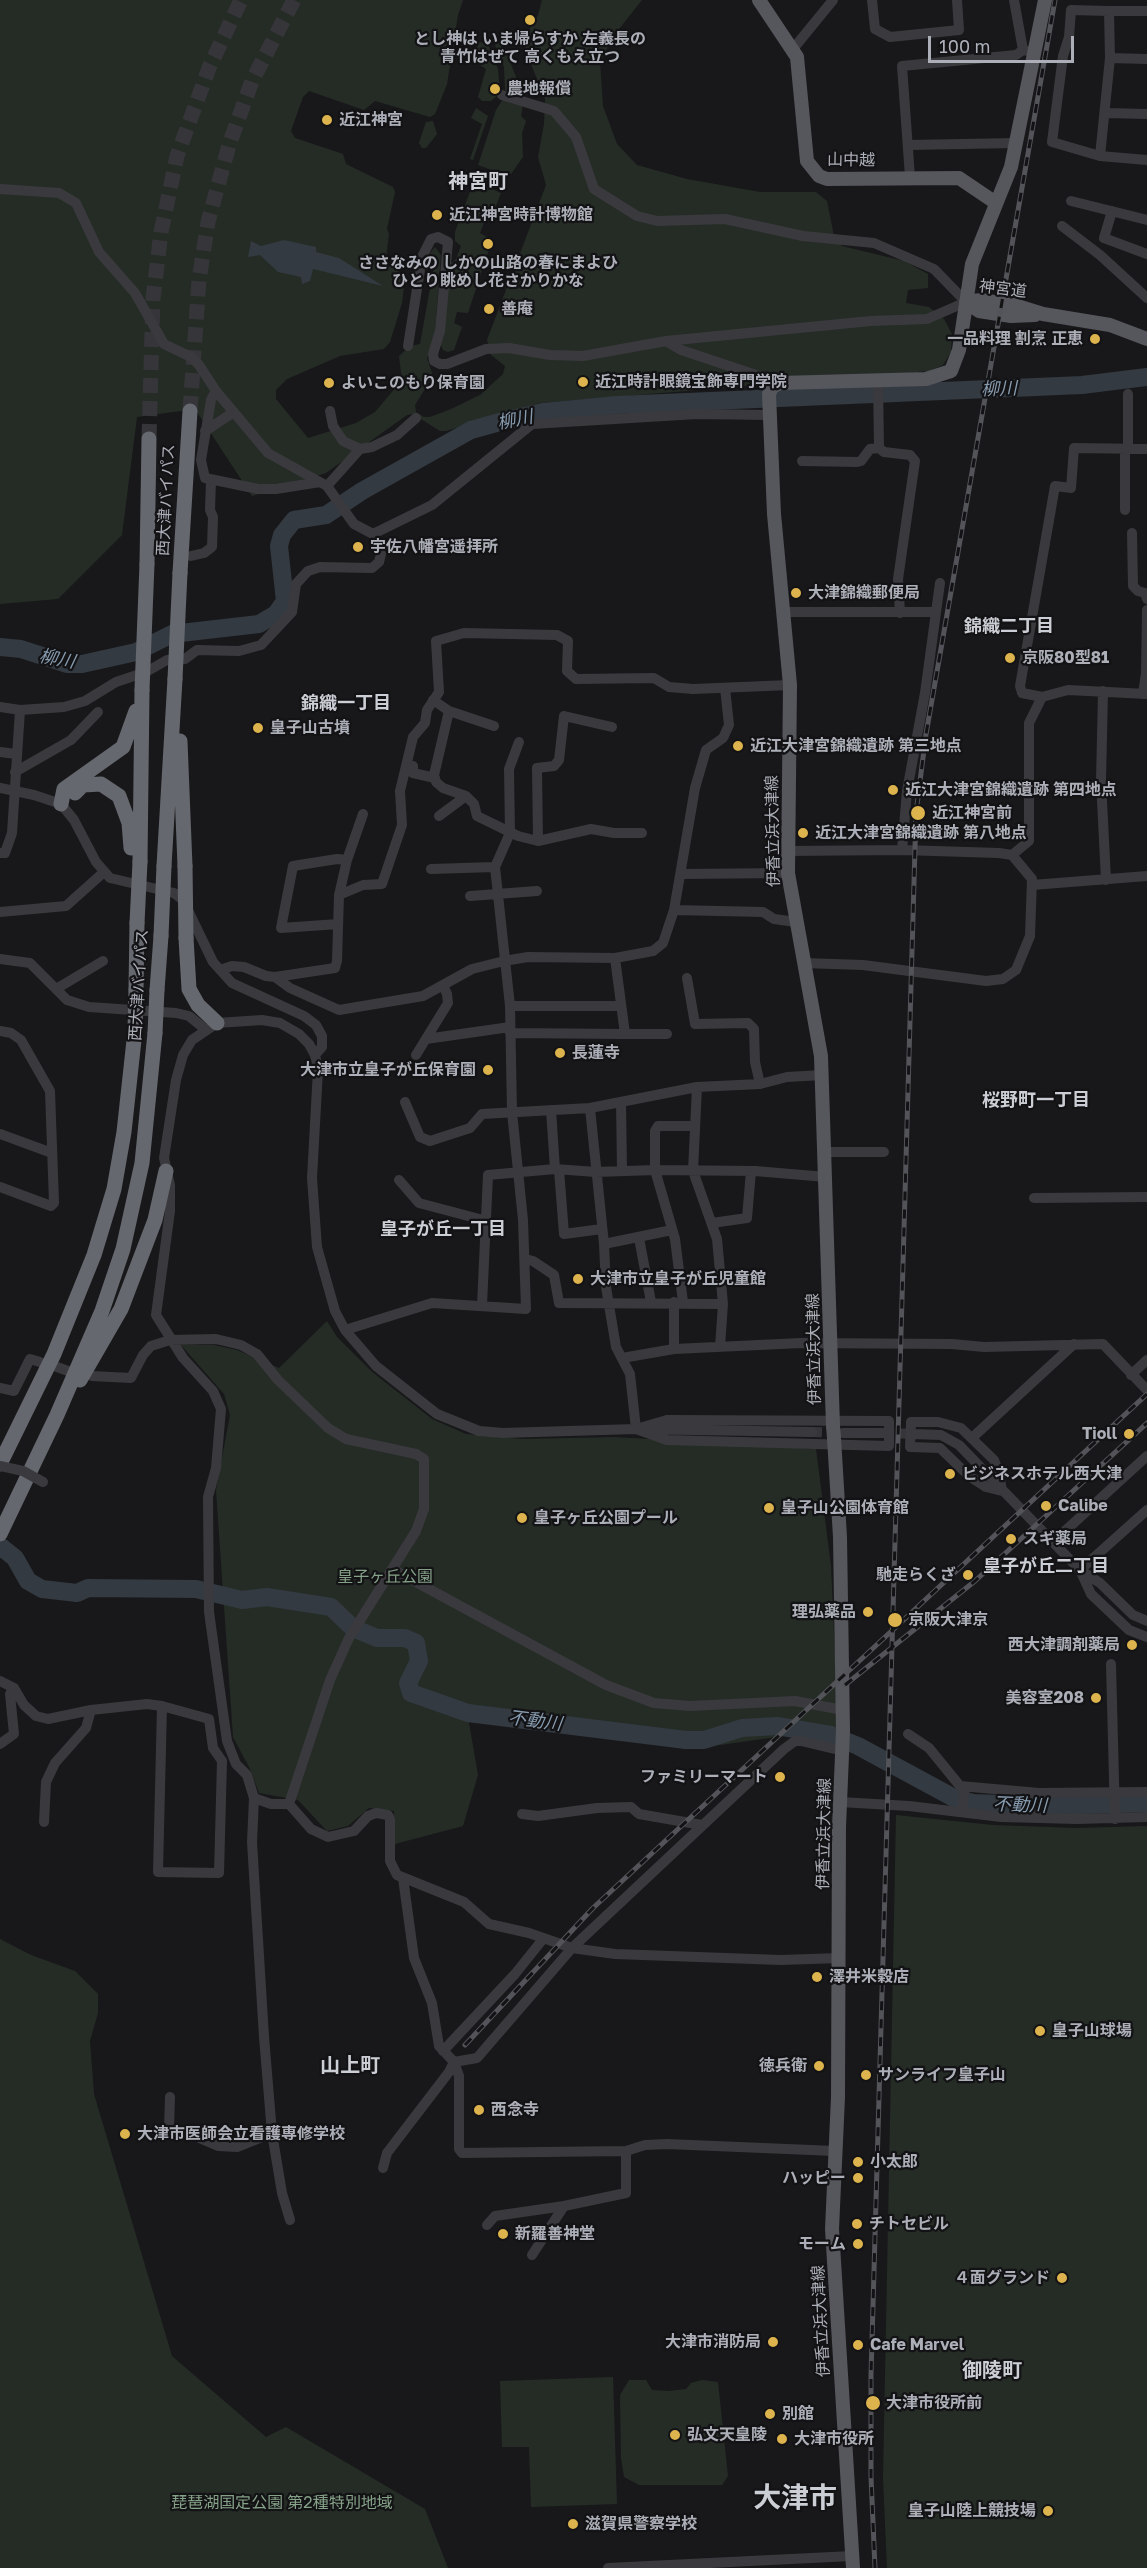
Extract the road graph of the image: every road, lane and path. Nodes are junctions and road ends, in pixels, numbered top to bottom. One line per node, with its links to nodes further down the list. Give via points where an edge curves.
1 (759, 0): 9 (main road, 山中越)
2 (833, 0): 9 (street)
3 (872, 0): 4 (street, via 875,29 890,37 959,30)
4 (957, 0)
5 (1014, 0): 10 (street)
6 (1045, 0): 10 (main road)
7 (1108, 11): 8 (street); 11 (street); 18 (street, via 1071,10 1052,142)
8 (1147, 11)
9 (793, 49): 20 (main road, 山中越, via 800,69 806,150 812,169 827,179)
10 (1029, 51): 16 (main road); 17 (street, via 902,66)
11 (1110, 58): 12 (street); 14 (street)
12 (1147, 59)
13 (502, 95): 29 (street, via 554,111 576,137 594,189 637,216 657,221 733,220 812,238 874,243 934,269)
14 (1104, 112): 15 (street); 18 (street)
15 (1147, 114)
16 (1016, 143): 17 (street); 23 (main road)
17 (908, 145): 20 (street)
18 (1100, 156): 19 (street)
19 (1147, 159)
20 (910, 177): 23 (main road, 山中越, via 959,178)
21 (0, 189): 34 (street, via 59,193 76,203 99,252 135,293 165,344 191,357)
22 (1071, 201): 24 (street)
23 (996, 203): 29 (main road, via 974,258)
24 (1112, 211): 25 (street); 27 (street, via 1104,238 1107,242)
25 (1147, 220)
26 (1062, 226): 28 (street)
27 (1147, 254)
28 (1147, 298)
29 (966, 302): 30 (main road, 神宮道, via 979,311 1043,314 1110,325); 31 (street, via 927,319); 33 (main road, via 958,359 951,371 926,379)
30 (1147, 338)
31 (666, 341): 32 (street, via 583,356 486,349 440,364 434,361 433,354 440,331 448,242 438,237 431,239 422,257); 36 (street, via 681,350 765,378)
32 (408, 346)
33 (878, 383): 36 (main road, via 780,383); 43 (street)
34 (216, 391): 39 (street); 41 (street)
35 (1128, 394): 45 (street)
36 (770, 400): 52 (street, via 697,414 532,424 432,506); 57 (main road, 伊香立浜大津線)
37 (190, 411): 60 (highway, 西大津バイパス, bridge)
38 (330, 411): 44 (street, via 333,426 343,441)
39 (234, 412): 41 (street); 49 (street, via 268,453)
40 (416, 418): 44 (street, via 398,435)
41 (206, 431): 48 (street, via 201,460 206,478)
42 (149, 439): 63 (highway, 西大津バイパス, bridge)
43 (879, 448): 47 (street, via 870,450 857,462); 58 (street, via 910,455 915,462 898,579)
44 (360, 449): 49 (street)
45 (1127, 449): 46 (street); 50 (street); 66 (street, via 1074,448 1071,488 1055,486 1020,686 1022,693)
46 (1147, 449)
47 (802, 460)
48 (211, 480): 49 (street, via 267,489); 53 (street, via 212,547)
49 (323, 484): 52 (street, via 354,524)
50 (1125, 510)
51 (1132, 533): 55 (street, via 1134,586 1145,593)
52 (373, 534): 69 (street, via 381,549 376,565 364,570 320,567 308,571 297,584 292,612 261,645 239,651 196,650 185,659 167,660 116,682 85,701 64,707)
53 (191, 556)
54 (940, 583): 59 (street)
55 (1147, 600)
56 (1147, 610): 65 (street)
57 (782, 612): 58 (street); 61 (main road, 伊香立浜大津線)
58 (900, 612): 59 (street)
59 (936, 612): 89 (street, via 907,791)
60 (175, 679): 123 (highway, bridge, via 184,796 189,989); 184 (highway, 西大津バイパス, bridge, via 155,1033 142,1163 132,1213 102,1311)
61 (790, 685): 62 (street); 90 (main road, 伊香立浜大津線)
62 (725, 688): 67 (street, via 669,687 654,678 576,679 567,671 567,641 557,635 464,633 436,641 439,692); 99 (street, via 729,725 723,738 706,750 695,788)
63 (142, 690): 83 (highway, via 123,747 64,789); 94 (highway, 西大津バイパス)
64 (1103, 691): 65 (street); 66 (street, via 1058,691); 101 (street, via 1101,781)
65 (1145, 694)
66 (1042, 697): 92 (street, via 1028,732 1029,841)
67 (433, 700): 70 (street); 77 (street, via 425,723 413,737)
68 (0, 707): 69 (street)
69 (20, 710): 76 (street)
70 (449, 711): 72 (street); 79 (street)
71 (98, 712): 78 (street, via 70,740)
72 (494, 726)
73 (612, 727): 88 (street, via 564,716 559,760 554,766 537,768)
74 (519, 742): 86 (street, via 509,769)
75 (0, 752): 76 (street)
76 (16, 754): 78 (street)
77 (405, 766): 79 (street, via 413,765 413,773); 105 (street, via 400,791 402,825 382,884 363,885)
78 (15, 772): 81 (street)
79 (435, 778): 82 (street, via 443,788)
80 (0, 788): 81 (street)
81 (13, 790): 83 (street); 91 (street, via 12,832 5,853)
82 (466, 796): 85 (street); 86 (street, via 474,804 477,816)
83 (61, 804): 94 (highway, via 91,783 101,783 119,796 129,823); 97 (street)
84 (363, 814): 93 (street)
85 (439, 816)
86 (510, 832): 88 (street); 95 (street)
87 (642, 833): 88 (street, via 591,829)
88 (538, 841)
89 (902, 850): 90 (street); 92 (street)
90 (787, 851): 98 (main road, 伊香立浜大津線)
91 (0, 853)
92 (1012, 855): 102 (street, via 1032,879)
93 (347, 860): 105 (street); 110 (street, via 293,866 281,928)
94 (136, 863): 192 (highway, 西大津バイパス, bridge, via 135,1031 114,1189 94,1255 54,1354)
95 (495, 867): 96 (street); 104 (street)
96 (431, 869)
97 (104, 872): 108 (street, via 66,906); 116 (street, via 110,878 174,893 183,900)
98 (788, 873): 99 (street); 109 (main road, 伊香立浜大津線)
99 (681, 874): 107 (street)
100 (1147, 876): 101 (street)
101 (1106, 880): 102 (street)
102 (1032, 885): 115 (street, via 1030,936 1016,970 1003,979 986,981 863,965)
103 (537, 891): 104 (street)
104 (497, 894): 106 (street); 114 (street)
105 (339, 895): 110 (street)
106 (470, 896)
107 (674, 910): 109 (street, via 763,912 774,919); 111 (street, via 663,943 653,951)
108 (0, 912)
109 (796, 922): 115 (main road, 伊香立浜大津線)
110 (338, 924): 117 (street, via 335,968)
111 (615, 958): 114 (street, via 528,957); 122 (street)
112 (0, 959): 120 (street, via 30,963)
113 (103, 961): 120 (street)
114 (504, 961): 119 (street, via 472,969); 121 (street)
115 (803, 963): 131 (main road, 伊香立浜大津線)
116 (220, 970): 117 (street, via 244,967); 129 (street, via 232,982 316,1025 322,1047)
117 (275, 977): 119 (street, via 339,1010 423,996)
118 (687, 978): 132 (street, via 694,1024 748,1023 754,1029)
119 (443, 985): 128 (street, via 448,1003)
120 (56, 989): 123 (street, via 67,1000 89,1007 182,1014)
121 (510, 1006): 122 (street); 124 (street)
122 (621, 1006): 126 (street)
123 (211, 1026): 129 (street, via 235,1020 280,1023 299,1034); 146 (street, via 192,1040 183,1055)
124 (510, 1030): 126 (street); 128 (street); 138 (street)
125 (0, 1031): 143 (street, via 21,1040 50,1091)
126 (626, 1034): 127 (street)
127 (668, 1034)
128 (426, 1039): 130 (street)
129 (315, 1055): 169 (street, via 318,1071 312,1178 317,1248 335,1311)
130 (416, 1055)
131 (822, 1075): 132 (street, via 787,1077); 141 (main road, 伊香立浜大津線)
132 (760, 1084): 133 (street)
133 (697, 1087): 135 (street); 139 (street)
134 (405, 1102): 138 (street, via 420,1137 430,1141 470,1128 482,1114)
135 (621, 1102): 136 (street); 147 (street)
136 (590, 1108): 137 (street); 150 (street)
137 (550, 1110): 138 (street); 144 (street)
138 (512, 1112): 151 (street)
139 (695, 1126): 145 (street, via 658,1126); 148 (street)
140 (0, 1134): 143 (street)
141 (825, 1152): 142 (street); 152 (main road, 伊香立浜大津線)
142 (884, 1152)
143 (52, 1153): 154 (street, via 51,1206)
144 (557, 1169): 150 (street); 151 (street); 159 (street, via 564,1234)
145 (655, 1170): 147 (street); 148 (street); 160 (street)
146 (166, 1171): 170 (street, via 171,1211 156,1316); 184 (highway, via 155,1220 121,1309)
147 (622, 1171): 150 (street)
148 (693, 1171): 149 (street); 158 (street)
149 (751, 1171): 152 (street); 158 (street, via 747,1218)
150 (596, 1172): 159 (street)
151 (518, 1173): 157 (street, via 488,1175); 163 (street)
152 (826, 1177): 171 (main road, 伊香立浜大津線)
153 (399, 1180): 157 (street, via 419,1203)
154 (1, 1189)
155 (1147, 1197): 156 (street)
156 (1034, 1198)
157 (487, 1221): 167 (street)
158 (712, 1223): 166 (street)
159 (602, 1229): 162 (street)
160 (672, 1230): 161 (street); 165 (street, via 680,1265)
161 (639, 1238): 162 (street); 164 (street)
162 (604, 1244): 168 (street)
163 (525, 1259): 167 (street, via 526,1309); 168 (street, via 554,1275 559,1303)
164 (651, 1302): 165 (street); 168 (street)
165 (679, 1302): 166 (street); 174 (street)
166 (723, 1304): 173 (street)
167 (482, 1305): 169 (street, via 432,1303)
168 (609, 1305): 175 (street, via 616,1347)
169 (345, 1330): 185 (street, via 376,1366 437,1414 457,1424 503,1433)
170 (170, 1340): 181 (street, via 151,1346 131,1378); 198 (street, via 216,1339 241,1345 257,1354 328,1428 346,1439 424,1459 424,1509 416,1531); 211 (street, via 213,1391 221,1409 216,1468 208,1497 209,1612 227,1742)
171 (832, 1343): 172 (street, via 984,1347); 173 (street); 187 (main road, 伊香立浜大津線)
172 (1074, 1344): 180 (street, via 1103,1344); 190 (street)
173 (720, 1347): 174 (street)
174 (674, 1349): 175 (street)
175 (622, 1358): 185 (street, via 630,1374)
176 (1147, 1360): 180 (street)
177 (40, 1362): 182 (street, via 30,1359 14,1391)
178 (57, 1367): 179 (street)
179 (68, 1371)
180 (1131, 1375): 183 (street)
181 (92, 1376)
182 (0, 1388)
183 (1147, 1390)
184 (57, 1415): 196 (highway, 西大津バイパス)
185 (636, 1429): 186 (street); 187 (street, via 667,1420); 187 (street, via 667,1440)
186 (812, 1432)
187 (835, 1433): 187 (street, via 889,1446 889,1421); 188 (street); 207 (main road, 伊香立浜大津線)
188 (884, 1433)
189 (914, 1434): 194 (street, via 941,1435 954,1441)
190 (973, 1437): 194 (street, via 994,1461); 194 (street, via 948,1423 911,1422 910,1447 940,1448 969,1476)
191 (1147, 1456): 197 (street)
192 (0, 1465): 193 (street, bridge)
193 (43, 1482)
194 (1002, 1491): 197 (street)
195 (1147, 1510): 199 (street)
196 (0, 1534)
197 (1053, 1542): 199 (street)
198 (392, 1569): 207 (street, via 606,1685 654,1703 690,1706 795,1701); 219 (street, via 359,1620 330,1680)
199 (1080, 1570): 200 (street, via 1100,1583 1133,1615); 201 (street, via 1091,1594 1129,1630)
200 (1147, 1621)
201 (1147, 1637)
202 (1111, 1664): 216 (street)
203 (0, 1681): 204 (street)
204 (14, 1688): 206 (street, via 36,1716 48,1719); 209 (street, via 10,1694 14,1734)
205 (162, 1706): 206 (street, via 130,1704); 212 (street, via 209,1719 213,1748); 212 (street, via 158,1872 219,1873)
206 (91, 1710): 225 (street, via 86,1728 55,1763 46,1782)
207 (843, 1710): 210 (main road, 伊香立浜大津線)
208 (908, 1734): 213 (street, via 929,1748 954,1783)
209 (0, 1744)
210 (843, 1750): 218 (main road, 伊香立浜大津線); 226 (street, via 795,1741)
211 (236, 1764): 212 (street); 217 (street, via 247,1774)
212 (222, 1767)
213 (965, 1787): 215 (street); 220 (street)
214 (1147, 1792): 216 (street)
215 (1039, 1793): 216 (street); 222 (street)
216 (1114, 1793): 224 (street)
217 (254, 1798): 219 (street, via 271,1804); 234 (street, via 252,1842)
218 (840, 1802): 220 (street); 230 (main road, 伊香立浜大津線)
219 (289, 1804): 227 (street, via 311,1829 328,1837 354,1831 376,1813 388,1815 390,1861)
220 (962, 1812): 222 (street)
221 (522, 1814): 226 (street, via 538,1816 632,1807 639,1815)
222 (1039, 1817): 224 (street)
223 (1147, 1817): 224 (street)
224 (1115, 1818)
225 (44, 1822)
226 (702, 1825): 229 (street)
227 (403, 1878): 228 (street, via 465,1902 489,1924); 231 (street, via 414,1958 432,2003)
228 (543, 1939): 229 (street); 231 (street)
229 (572, 1948): 230 (street, via 620,1954 781,1960); 232 (street, via 477,2058)
230 (840, 1958): 236 (main road, 伊香立浜大津線)
231 (443, 2050): 232 (street)
232 (454, 2062): 235 (street, via 459,2076 462,2153); 237 (street, via 387,2152)
233 (170, 2097): 234 (street, via 169,2129 218,2146 237,2147)
234 (272, 2133): 239 (street)
235 (626, 2151): 236 (street, via 667,2144); 238 (street, via 626,2193)
236 (835, 2151): 242 (main road, 伊香立浜大津線, via 833,2248)
237 (383, 2168)
238 (564, 2206): 240 (street, via 495,2216); 241 (street)
239 (290, 2220)
240 (487, 2225)
241 (532, 2255)
242 (852, 2562): 243 (street)
243 (608, 2568)

